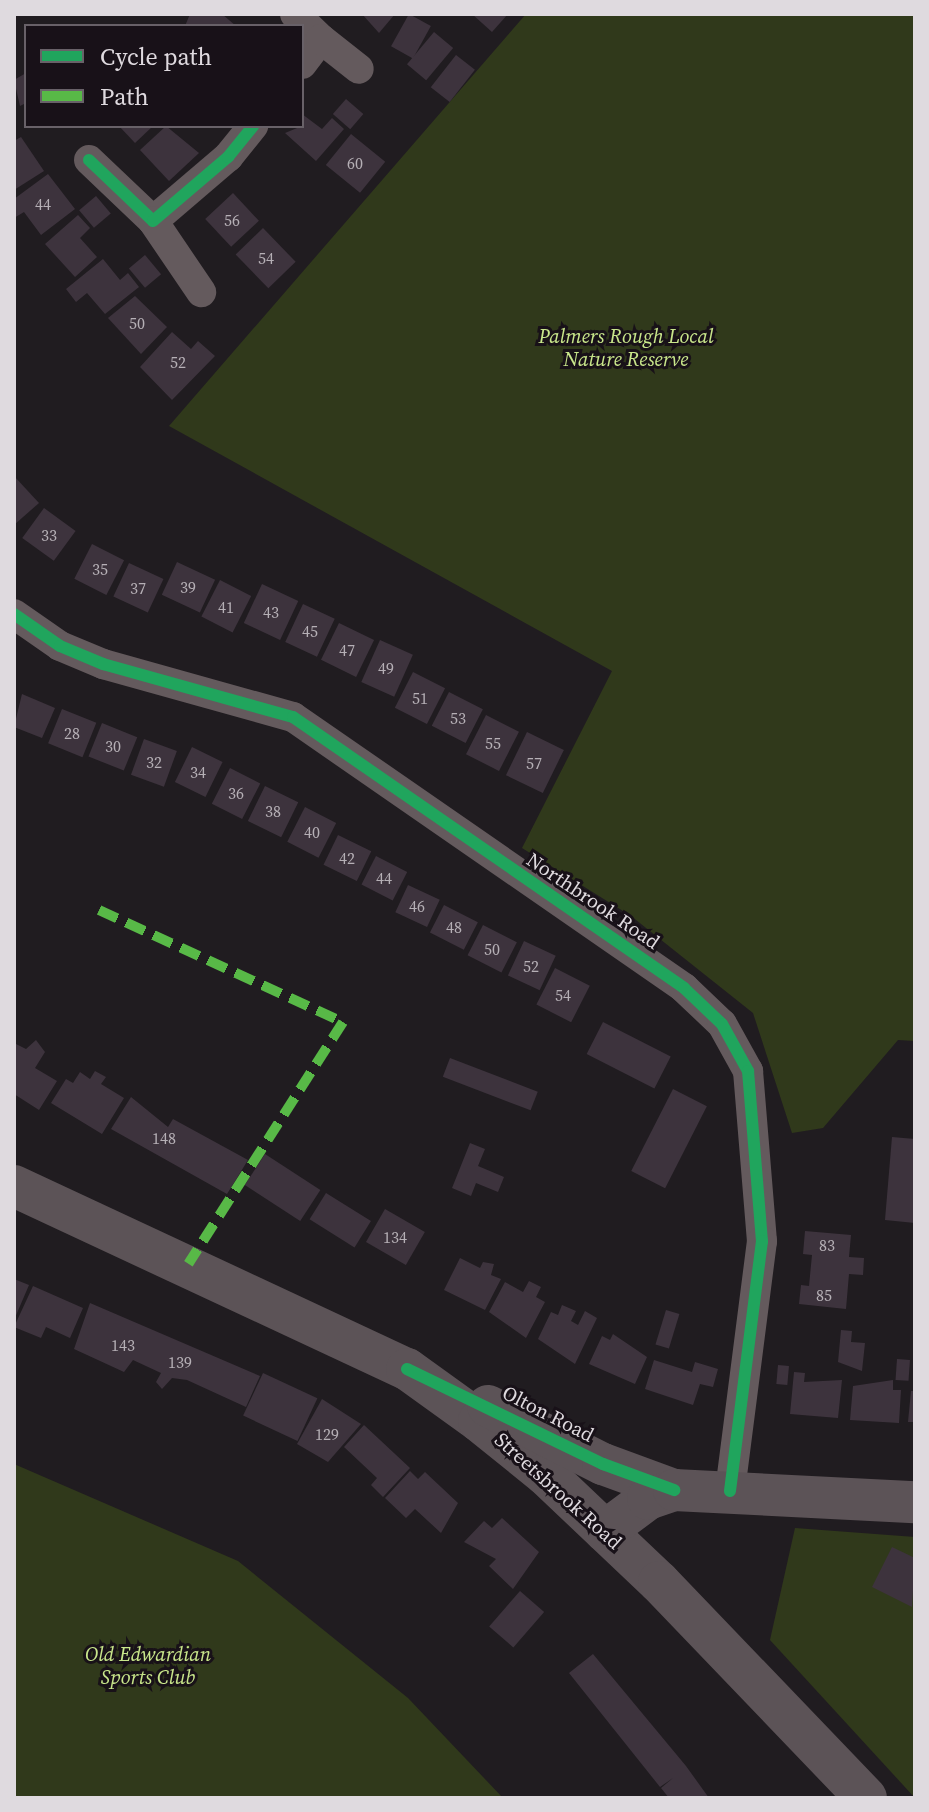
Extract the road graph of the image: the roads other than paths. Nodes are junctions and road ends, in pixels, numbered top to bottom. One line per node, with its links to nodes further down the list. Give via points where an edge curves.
1 (295, 14): 2 (street)
2 (321, 39): 3 (street); 4 (street)
3 (304, 61)
4 (359, 69)
5 (251, 128): 7 (street, via 228,157)
6 (89, 160): 7 (street)
7 (153, 221): 8 (street)
8 (201, 292)
9 (14, 614): 13 (street, Northbrook Road, via 60,646 103,664 302,722 684,988 722,1024 748,1071 762,1241)
10 (14, 1186): 11 (main road, Streetsbrook Road)
11 (407, 1369): 12 (main road, Olton Road, via 603,1464); 15 (main road, Streetsbrook Road, via 545,1474)
12 (674, 1490): 13 (main road, Olton Road); 15 (main road, Olton Road, via 648,1499)
13 (730, 1491): 14 (main road, Olton Road)
14 (915, 1502)
15 (605, 1531): 16 (main road, Streetsbrook Road)
16 (866, 1798)

